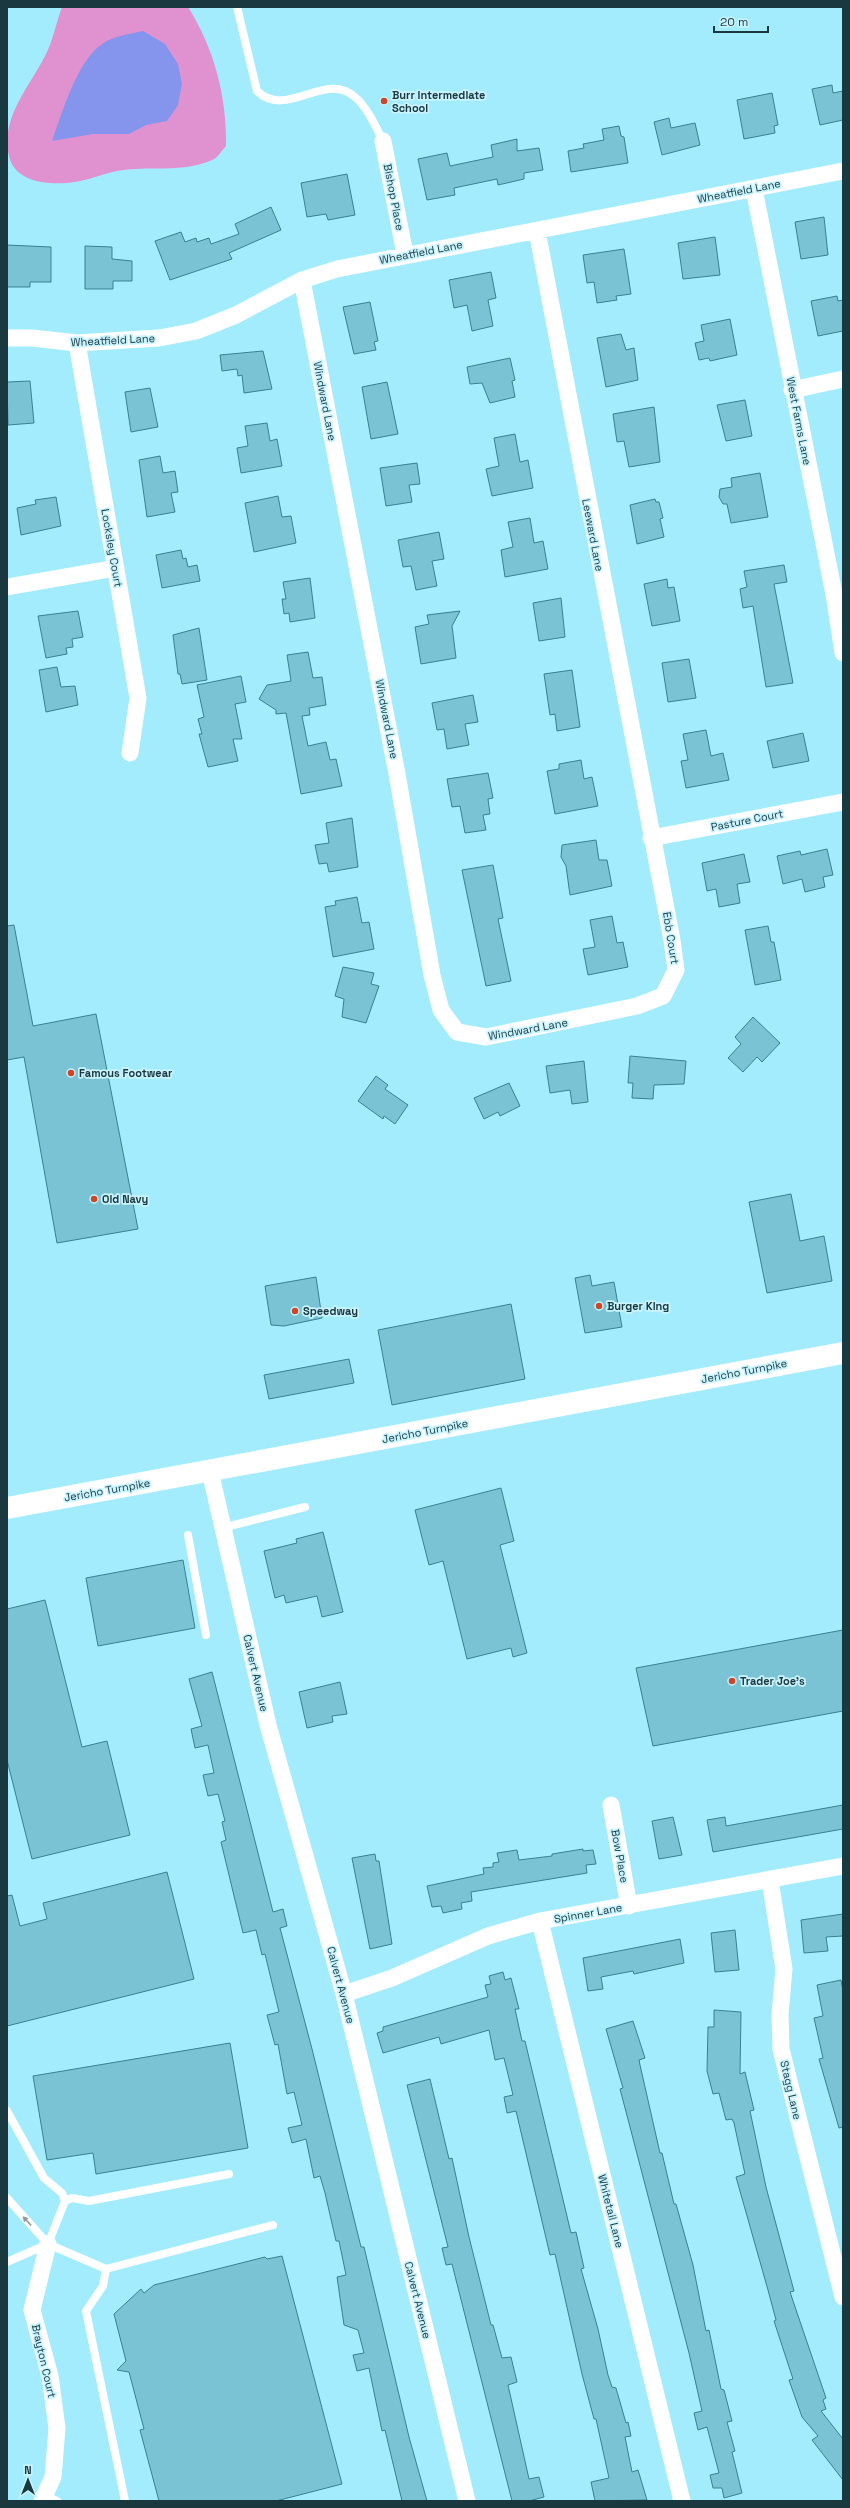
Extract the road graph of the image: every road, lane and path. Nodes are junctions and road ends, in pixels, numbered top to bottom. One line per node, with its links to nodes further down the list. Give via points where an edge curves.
1 (237, 7): 2 (lane, via 257,91 275,102 335,88 355,96)
2 (383, 141): 6 (street, Bishop Place)
3 (843, 171): 4 (street, Wheatfield Lane)
4 (754, 189): 5 (street, Wheatfield Lane); 11 (street, West Farms Lane)
5 (537, 231): 6 (street, Wheatfield Lane); 17 (street, Leeward Lane)
6 (405, 254): 7 (street, Wheatfield Lane, via 337,269)
7 (302, 280): 9 (street, Wheatfield Lane, via 236,315 196,331 159,338); 18 (street, Windward Lane, via 398,774 432,975 441,1010 457,1032 486,1037)
8 (7, 338): 9 (street, Wheatfield Lane)
9 (77, 343): 12 (street, Locksley Court)
10 (843, 379): 11 (street)
11 (792, 390): 14 (street, West Farms Lane, via 834,594)
12 (116, 568): 13 (street); 15 (street, Locksley Court, via 138,698)
13 (7, 587)
14 (843, 653)
15 (130, 753)
16 (843, 802): 17 (street, Pasture Court)
17 (651, 838): 18 (street, Ebb Court, via 676,970 663,996 637,1006)
18 (578, 1020)
19 (843, 1353): 20 (main road, Jericho Turnpike)
20 (210, 1471): 22 (main road, Jericho Turnpike); 23 (street, Calvert Avenue)
21 (305, 1507): 23 (lane)
22 (7, 1508)
23 (222, 1528): 31 (street, Calvert Avenue, via 268,1725)
24 (188, 1535): 25 (lane)
25 (206, 1635)
26 (612, 1805): 29 (street, Bow Place)
27 (843, 1866): 28 (street, Spinner Lane)
28 (770, 1880): 29 (street, Spinner Lane); 40 (street, Stagg Lane, via 784,1969 780,2014 782,2049)
29 (629, 1906): 30 (street, Spinner Lane)
30 (540, 1921): 31 (street, Spinner Lane, via 488,1936 392,1978); 44 (street, Whitetail Lane)
31 (344, 1994): 43 (street, Calvert Avenue)
32 (7, 2110): 35 (lane, via 44,2178 62,2192)
33 (229, 2174): 35 (lane, via 89,2201 72,2198)
34 (7, 2198): 37 (lane, one-way to 34)
35 (65, 2201): 37 (lane)
36 (273, 2225): 39 (lane)
37 (48, 2244): 38 (lane); 39 (lane); 41 (street, Brayton Court, via 32,2310 50,2376 57,2428 53,2477)
38 (7, 2262)
39 (106, 2269): 42 (lane, via 103,2286 86,2311)
40 (843, 2297)
41 (48, 2499)
42 (125, 2501)
43 (467, 2501)
44 (682, 2501)

